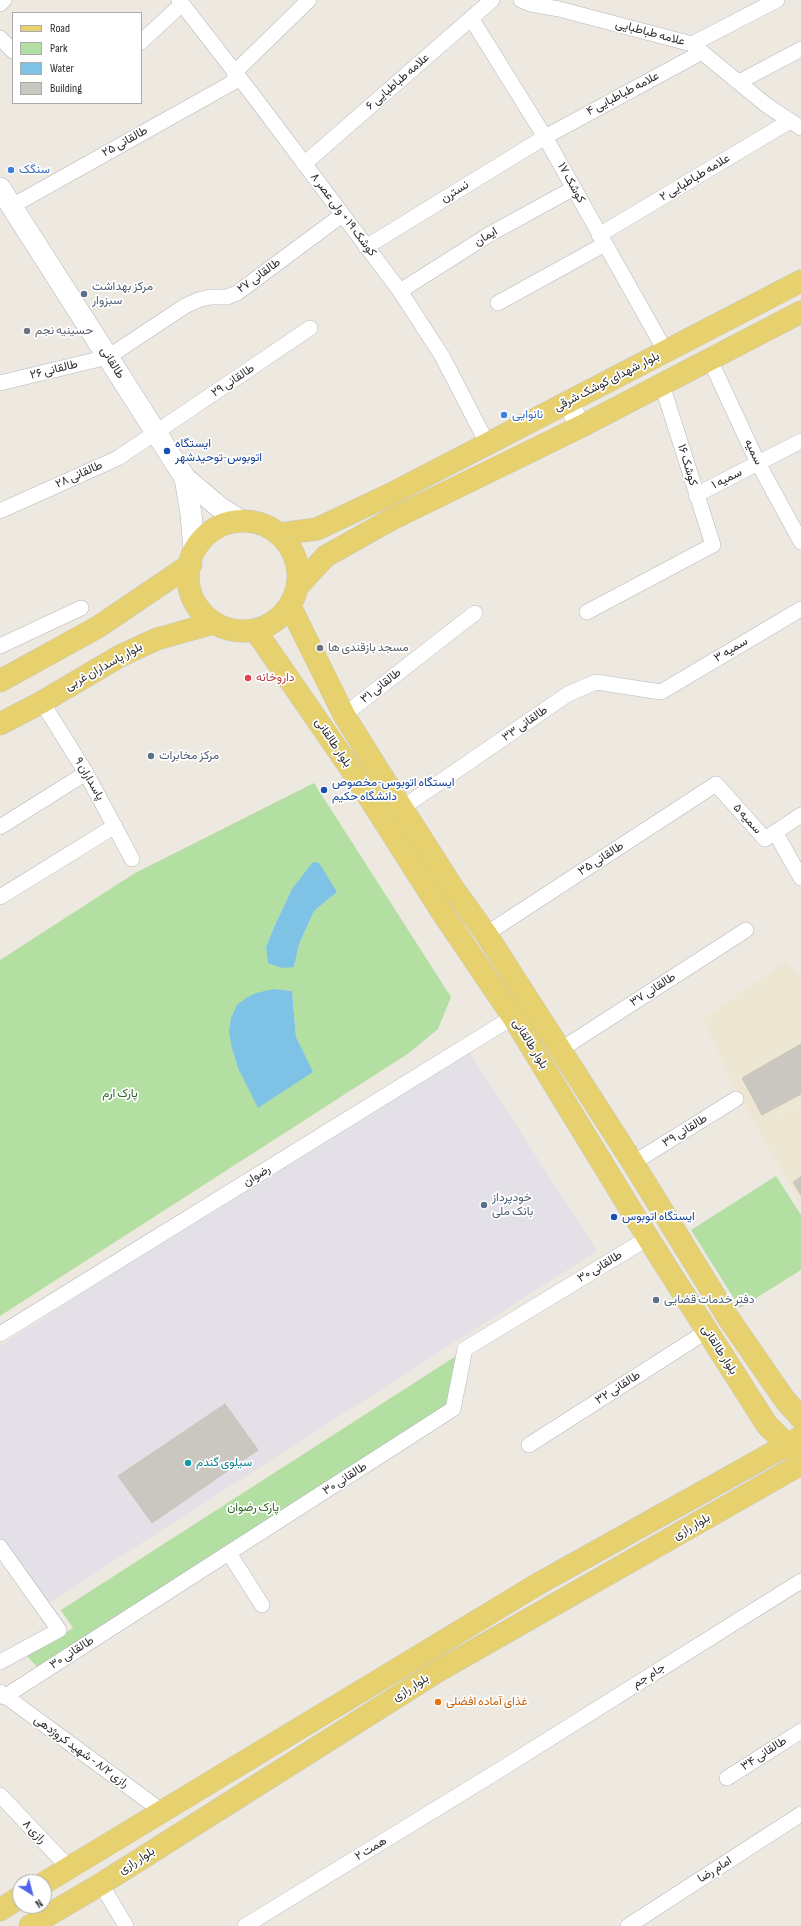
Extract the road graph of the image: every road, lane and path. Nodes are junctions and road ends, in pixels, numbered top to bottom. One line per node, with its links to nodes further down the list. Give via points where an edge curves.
1 (4, 0): 7 (street)
2 (309, 0): 14 (street, طالقانی ۲۵)
3 (492, 0): 8 (street, علامه طباطبایی ۶)
4 (777, 0): 11 (street, علامه طباطبایی ۴)
5 (530, 1): 11 (street, علامه طباطبایی)
6 (180, 2): 10 (street); 14 (street, کوشک ۱۹ + ولی عصر ۸)
7 (0, 4)
8 (471, 18): 17 (street, کوشک ۱۷); 18 (street, علامه طباطبایی ۶)
9 (0, 38): 13 (street)
10 (142, 41)
11 (697, 48): 15 (street, علامه طباطبایی); 17 (street, علامه طباطبایی ۴)
12 (801, 49): 15 (street)
13 (12, 50)
14 (237, 76): 18 (street, کوشک ۱۹ + ولی عصر ۸); 21 (street, طالقانی ۲۵)
15 (739, 82): 16 (street, علامه طباطبایی)
16 (795, 125): 23 (street, علامه طباطبایی ۲)
17 (545, 137): 20 (street, کوشک ۱۷); 24 (street, نسترن)
18 (304, 164): 22 (street, کوشک ۱۹ + ولی عصر ۸)
19 (0, 188): 21 (main road, طالقانی)
20 (574, 188): 23 (street, کوشک ۱۷); 26 (street, ایمان, via 490,234)
21 (12, 206): 31 (main road, طالقانی)
22 (342, 215): 24 (street, کوشک ۱۹ + ولی عصر ۸); 31 (street, طالقانی ۲۷, via 237,294 210,297 185,306)
23 (602, 239): 27 (street, علامه طباطبایی ۲); 30 (street, کوشک ۱۷)
24 (366, 246): 26 (street, کوشک ۱۹ + ولی عصر ۸)
25 (801, 281): 30 (main road, بلوار شهدای کوشک شرقی)
26 (400, 291): 39 (street, کوشک ۱۹ + ولی عصر ۸, via 442,356)
27 (498, 303)
28 (801, 312): 32 (main road)
29 (310, 328): 37 (street, طالقانی ۲۹)
30 (666, 352): 35 (main road, بلوار شهدای کوشک شرقی)
31 (108, 357): 33 (street, طالقانی ۲۶); 37 (main road, طالقانی)
32 (710, 360): 34 (main road); 40 (street, سمیه)
33 (0, 383)
34 (662, 385): 36 (main road); 42 (street, کوشک ۱۶)
35 (568, 401): 36 (main road); 39 (main road, بلوار شهدای کوشک شرقی)
36 (580, 427): 48 (main road, via 392,518 326,556)
37 (156, 434): 41 (main road, طالقانی); 43 (street, طالقانی ۲۸, via 118,458)
38 (801, 441): 40 (street, سمیه ۱)
39 (487, 443): 45 (main road, بلوار شهدای کوشک شرقی, via 391,494 317,529)
40 (758, 463): 42 (street, سمیه ۱); 46 (street, سمیه)
41 (185, 478): 44 (main road, via 218,506); 47 (main road, via 191,514)
42 (696, 495): 51 (street, کوشک ۱۶, via 713,545)
43 (0, 511)
44 (241, 521): 45 (main road, via 268,526); 47 (main road, via 229,522 209,533)
45 (279, 534): 48 (main road, via 287,542 297,563)
46 (801, 542)
47 (192, 557): 53 (main road, via 188,577 192,598 205,616); 56 (main road, via 98,627)
48 (294, 596): 54 (main road, via 275,621); 59 (main road, بلوار طالقانی)
49 (81, 608): 55 (street)
50 (801, 609): 57 (street, سمیه ۳)
51 (587, 612)
52 (475, 614): 59 (street, طالقانی ۳۱)
53 (214, 623): 54 (main road, via 226,629); 58 (main road, بلوار پاسداران غربی, via 157,639 120,656)
54 (255, 630): 73 (main road, بلوار طالقانی)
55 (0, 646)
56 (0, 682)
57 (661, 692): 63 (street, طالقانی ۳۳, via 596,682 568,694)
58 (42, 702): 60 (main road, بلوار پاسداران غربی); 61 (street, پاسداران ۹)
59 (344, 715): 63 (main road, بلوار طالقانی)
60 (0, 724)
61 (86, 773): 65 (street, پاسداران ۹); 66 (street)
62 (716, 784): 67 (street, سمیه ۵, via 765,839); 72 (street, طالقانی ۳۵)
63 (402, 808): 72 (main road, بلوار طالقانی)
64 (801, 815): 67 (street, سمیه ۵)
65 (116, 826): 68 (street, پاسداران ۹); 70 (street)
66 (0, 827)
67 (775, 832): 69 (street)
68 (132, 859)
69 (801, 878)
70 (0, 897)
71 (746, 930): 74 (street, طالقانی ۳۷)
72 (486, 934): 74 (main road, بلوار طالقانی)
73 (513, 1017): 77 (main road, بلوار طالقانی); 79 (street, رضوان)
74 (560, 1050): 76 (main road, بلوار طالقانی)
75 (736, 1099): 76 (street, طالقانی ۳۹)
76 (633, 1163): 80 (main road, بلوار طالقانی, via 730,1319 785,1400)
77 (648, 1238): 78 (main road, بلوار طالقانی); 85 (street, طالقانی ۳۰, via 465,1349 453,1409)
78 (707, 1331): 81 (street, طالقانی ۳۲); 82 (main road, بلوار طالقانی, via 767,1425)
79 (0, 1334)
80 (801, 1418)
81 (529, 1445)
82 (796, 1447): 88 (main road, بلوار رازی, via 538,1584)
83 (801, 1464): 90 (main road, بلوار رازی)
84 (0, 1547): 89 (street, via 59,1630)
85 (229, 1553): 87 (street); 91 (street, طالقانی ۳۰)
86 (801, 1581): 93 (street, جام جم)
87 (262, 1605)
88 (426, 1652): 90 (main road); 96 (main road, بلوار رازی)
89 (0, 1662)
90 (438, 1671): 100 (main road, بلوار رازی)
91 (2, 1694): 96 (street, رازی ۸/۲ - شهید کروژدهی)
92 (801, 1731): 94 (street, طالقانی ۳۴)
93 (498, 1771): 106 (street, همت ۲)
94 (727, 1778)
95 (0, 1795): 98 (street, رازی ۸)
96 (163, 1812): 98 (main road, بلوار رازی)
97 (801, 1814): 107 (street, امام رضا)
98 (69, 1868): 99 (main road, بلوار رازی)
99 (52, 1878)
100 (101, 1884): 103 (main road, بلوار رازی); 105 (street)
101 (12, 1902): 102 (main road)
102 (0, 1910)
103 (52, 1918): 104 (main road, بلوار رازی)
104 (30, 1926)
105 (126, 1926)
106 (245, 1926)
107 (628, 1926)

